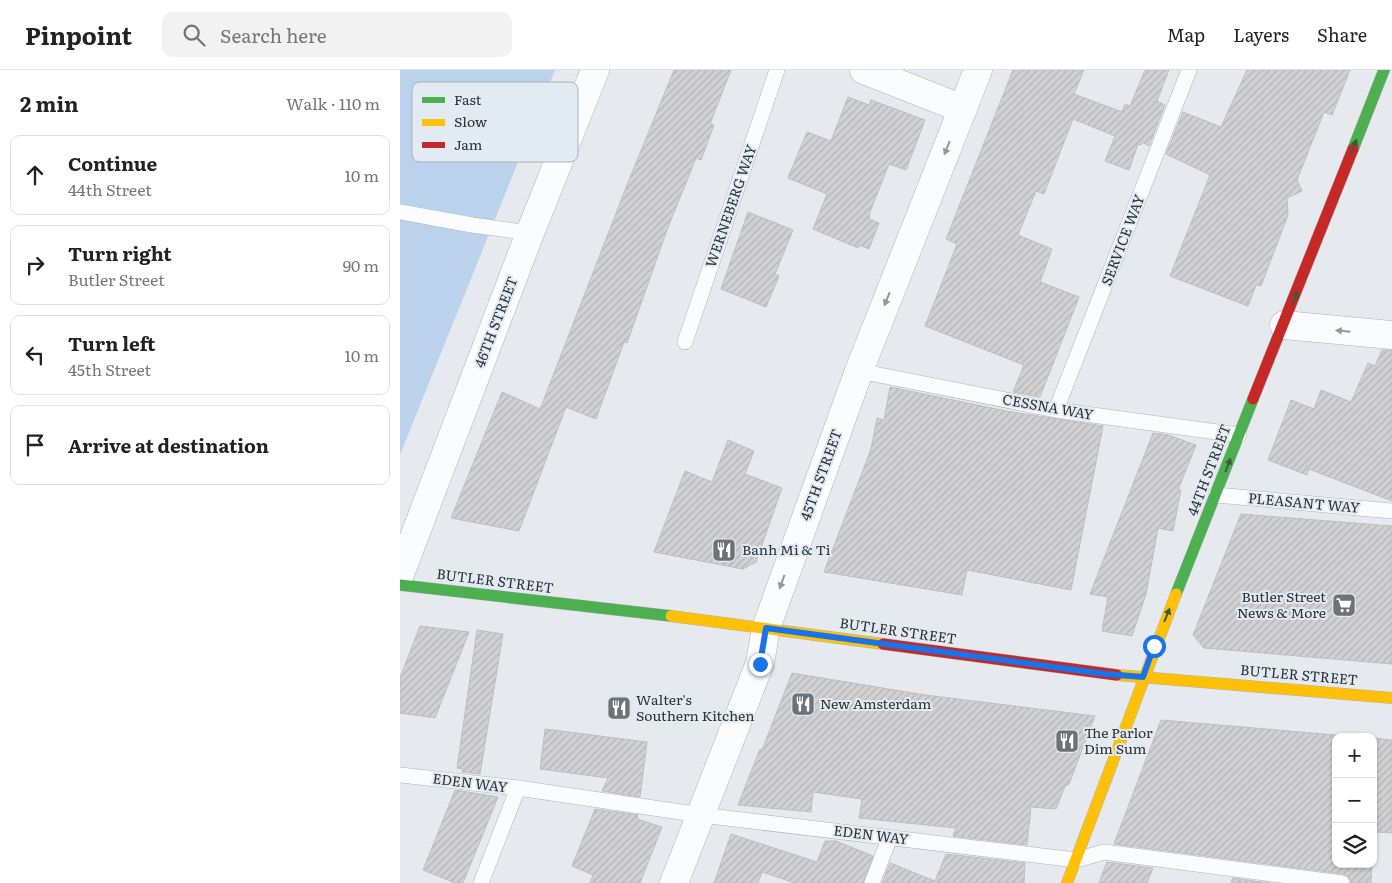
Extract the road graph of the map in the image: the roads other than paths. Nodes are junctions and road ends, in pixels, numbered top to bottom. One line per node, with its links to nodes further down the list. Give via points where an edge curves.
1 (595, 70): 8 (street, 46TH STREET)
2 (777, 70): 14 (lane, WERNEBERG WAY)
3 (864, 70): 7 (street)
4 (978, 70): 7 (street, 45TH STREET)
5 (1190, 70): 16 (lane, SERVICE WAY)
6 (1384, 70): 12 (main road, 44TH STREET, one-way to 6)
7 (962, 109): 15 (street, 45TH STREET, one-way to 15)
8 (578, 113)
9 (558, 162): 11 (street, 46TH STREET)
10 (400, 212): 11 (lane)
11 (530, 233): 20 (street, 46TH STREET)
12 (1284, 326): 13 (street, one-way to 12); 17 (main road, 44TH STREET)
13 (1392, 335)
14 (685, 342)
15 (859, 371): 16 (lane, CESSNA WAY); 22 (street, 45TH STREET, one-way to 22)
16 (1056, 410): 17 (lane, CESSNA WAY)
17 (1239, 435): 18 (main road, 44TH STREET, one-way to 17)
18 (1216, 495): 19 (lane, PLEASANT WAY); 23 (main road, 44TH STREET, one-way to 18)
19 (1392, 511)
20 (400, 574)
21 (400, 585): 22 (main road, BUTLER STREET)
22 (766, 628): 23 (main road, BUTLER STREET); 27 (street, 45TH STREET, via 760,664)
23 (1143, 677): 24 (main road, BUTLER STREET); 29 (main road, 44TH STREET)
24 (1392, 698)
25 (400, 775): 26 (lane, EDEN WAY)
26 (518, 788): 27 (lane, EDEN WAY); 31 (lane)
27 (701, 815): 28 (lane, EDEN WAY); 32 (street, 45TH STREET)
28 (890, 837): 29 (lane, EDEN WAY); 33 (lane)
29 (1076, 860): 30 (lane, EDEN WAY, via 1104,852); 34 (main road, 44TH STREET)
30 (1299, 881): 35 (lane, EDEN WAY)
31 (481, 883)
32 (674, 883)
33 (872, 883)
34 (1067, 883)
35 (1342, 883)

